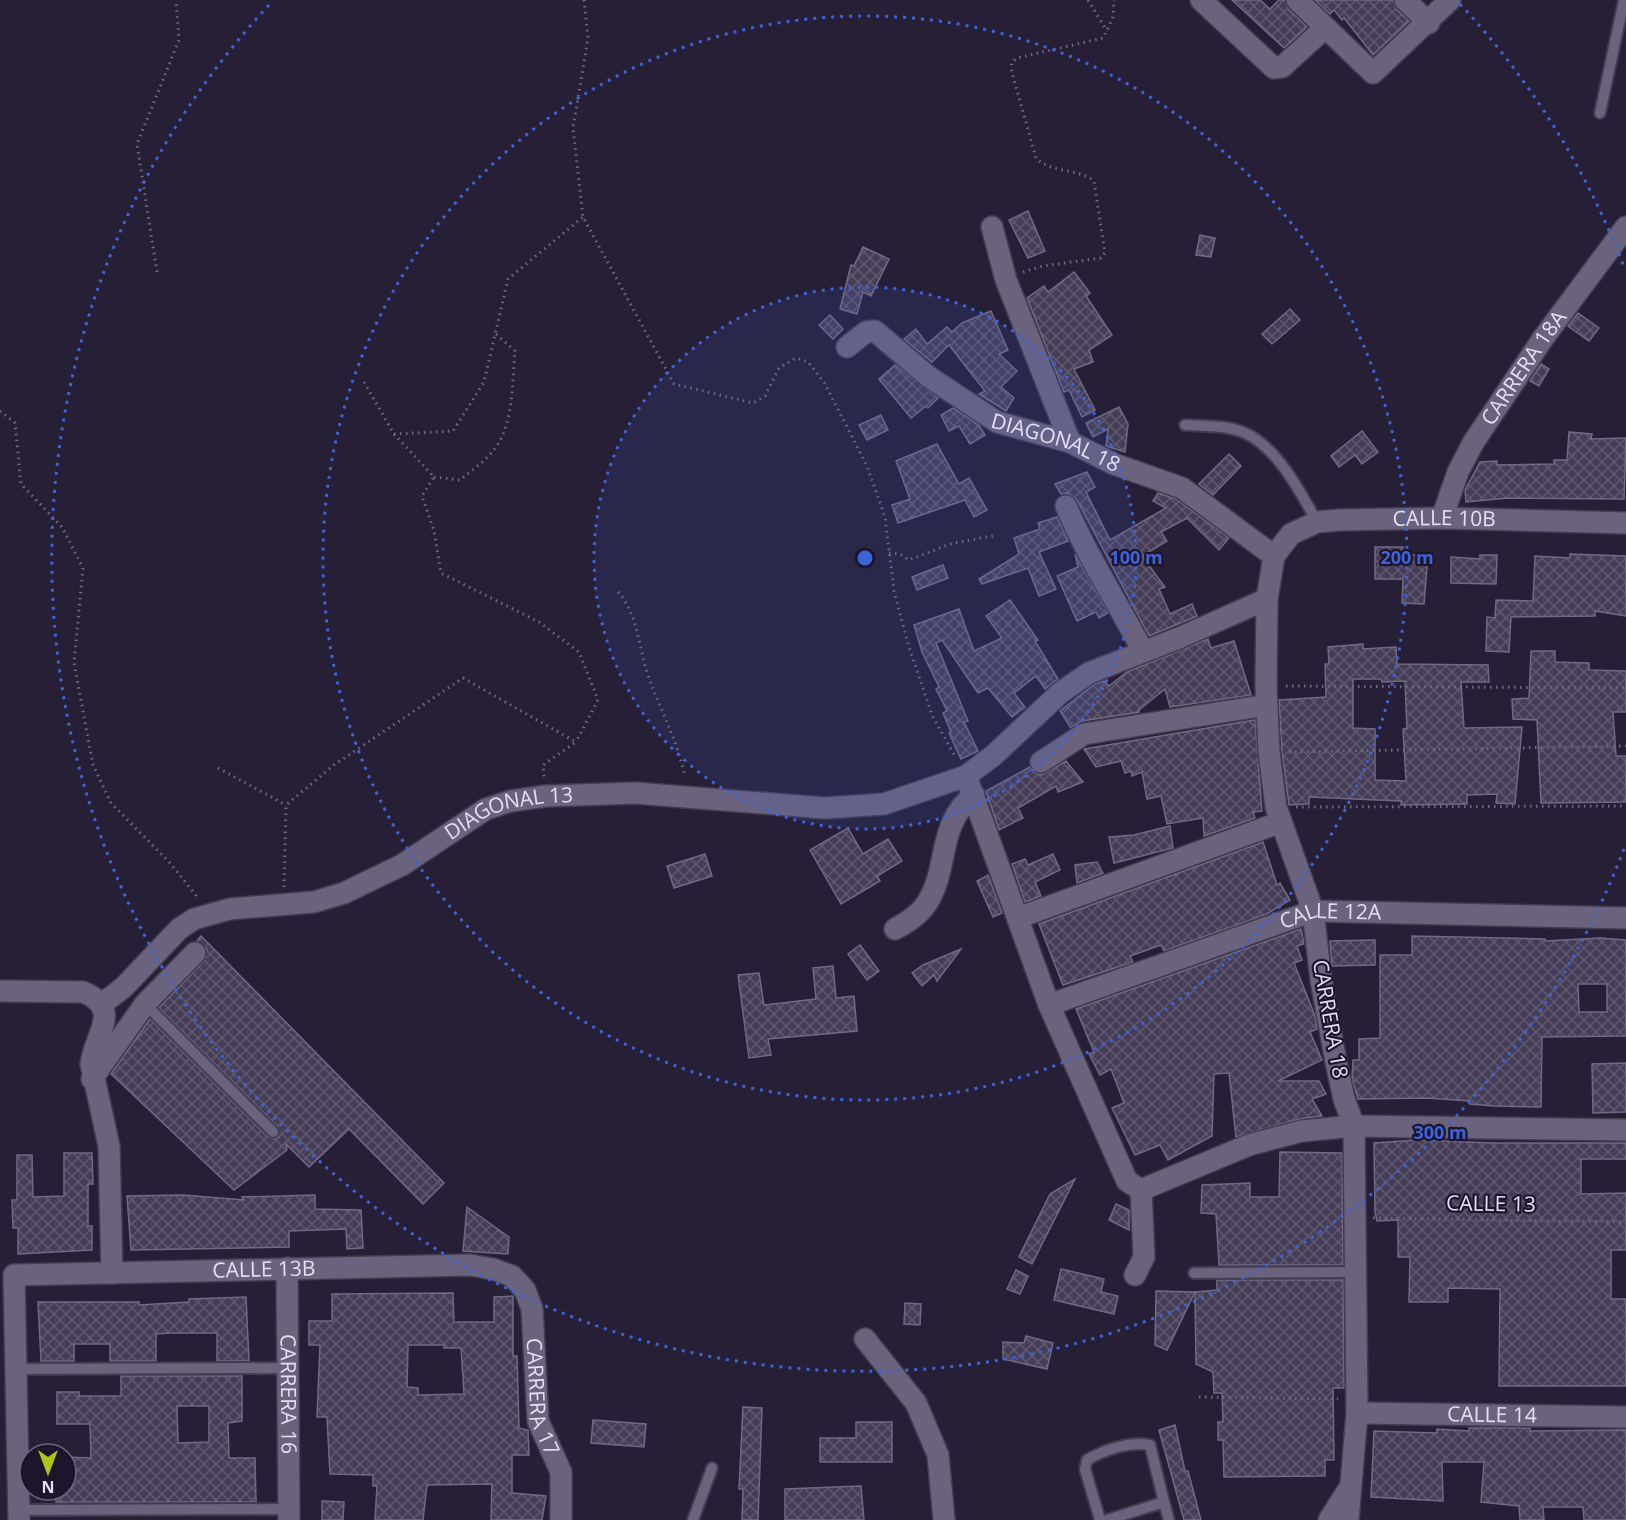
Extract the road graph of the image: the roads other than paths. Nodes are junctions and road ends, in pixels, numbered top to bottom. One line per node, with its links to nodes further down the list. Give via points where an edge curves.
1 (1201, 0): 7 (street, via 1274,68 1282,67)
2 (1297, 0): 7 (street)
3 (1405, 0): 6 (street)
4 (1450, 0): 6 (street)
5 (1624, 0): 8 (lane)
6 (1429, 23): 7 (street, via 1373,73)
7 (1325, 28)
8 (1600, 113)
9 (992, 227): 13 (street, via 1006,280)
10 (1626, 227): 15 (street, CARRERA 18A, via 1544,337 1473,443)
11 (847, 347): 13 (street, DIAGONAL 18, via 866,332 875,331 929,377 997,422)
12 (1185, 425): 16 (lane, via 1224,427 1244,432 1267,445)
13 (1070, 442): 18 (street, DIAGONAL 18, via 1114,464 1182,488)
14 (1066, 506): 20 (street, via 1080,540)
15 (1442, 518): 16 (street, CALLE 10B); 17 (street, CALLE 10B)
16 (1317, 522): 18 (street, CALLE 10B, via 1291,534)
17 (1626, 523)
18 (1274, 556): 19 (street, CARRERA 18)
19 (1267, 599): 20 (street); 21 (street, CARRERA 18)
20 (1143, 651): 23 (street, via 1073,683 994,755)
21 (1266, 696): 22 (street, via 1084,734); 24 (street, CARRERA 18)
22 (1041, 762)
23 (970, 785): 26 (street); 28 (street, via 953,816 928,903); 31 (street, DIAGONAL 13, via 856,808 635,793 546,796 486,809 376,879 314,902 209,912 194,919)
24 (1278, 815): 25 (street, CARRERA 18); 26 (street)
25 (1313, 911): 27 (street, CALLE 12A); 33 (street, CALLE 12A); 35 (street, CARRERA 18, via 1336,1062)
26 (1018, 918): 33 (street)
27 (1626, 918)
28 (896, 929)
29 (195, 953): 32 (street)
30 (0, 991): 31 (street, via 82,992)
31 (102, 1004): 34 (street, via 104,1024 92,1053)
32 (145, 1004): 34 (street); 37 (lane)
33 (1049, 1005): 38 (street, via 1127,1181)
34 (92, 1079): 41 (street, via 109,1146)
35 (1354, 1126): 36 (street); 38 (street, via 1302,1131 1249,1145); 40 (street, CARRERA 18)
36 (1626, 1130)
37 (273, 1132)
38 (1141, 1190): 43 (street, via 1144,1257)
39 (287, 1268): 41 (street, CALLE 13B); 44 (street, CALLE 13B, via 470,1265); 46 (street, CARRERA 16)
40 (1356, 1272): 42 (lane); 48 (street, CARRERA 18)
41 (112, 1273): 47 (street, CALLE 13B, via 14,1275)
42 (1194, 1273)
43 (1135, 1275)
44 (512, 1276): 55 (street, CARRERA 17, via 525,1290 532,1309 538,1421 561,1472)
45 (865, 1339): 57 (street, via 916,1403 938,1455)
46 (289, 1368): 47 (lane); 53 (street, CARRERA 16)
47 (16, 1369): 54 (street)
48 (1357, 1406): 49 (street, CALLE 14); 51 (street, CARRERA 18)
49 (1626, 1417)
50 (712, 1468): 56 (lane)
51 (1350, 1487): 61 (street, CARRERA 18); 62 (street, CARRERA 18)
52 (1164, 1502): 58 (lane, via 1150,1445 1140,1443 1095,1455 1087,1460 1085,1469); 59 (lane); 60 (lane)
53 (289, 1514): 54 (lane)
54 (19, 1515)
55 (561, 1520)
56 (693, 1520)
57 (944, 1520)
58 (1100, 1520)
59 (1107, 1520)
60 (1169, 1520)
61 (1329, 1520)
62 (1348, 1520)

